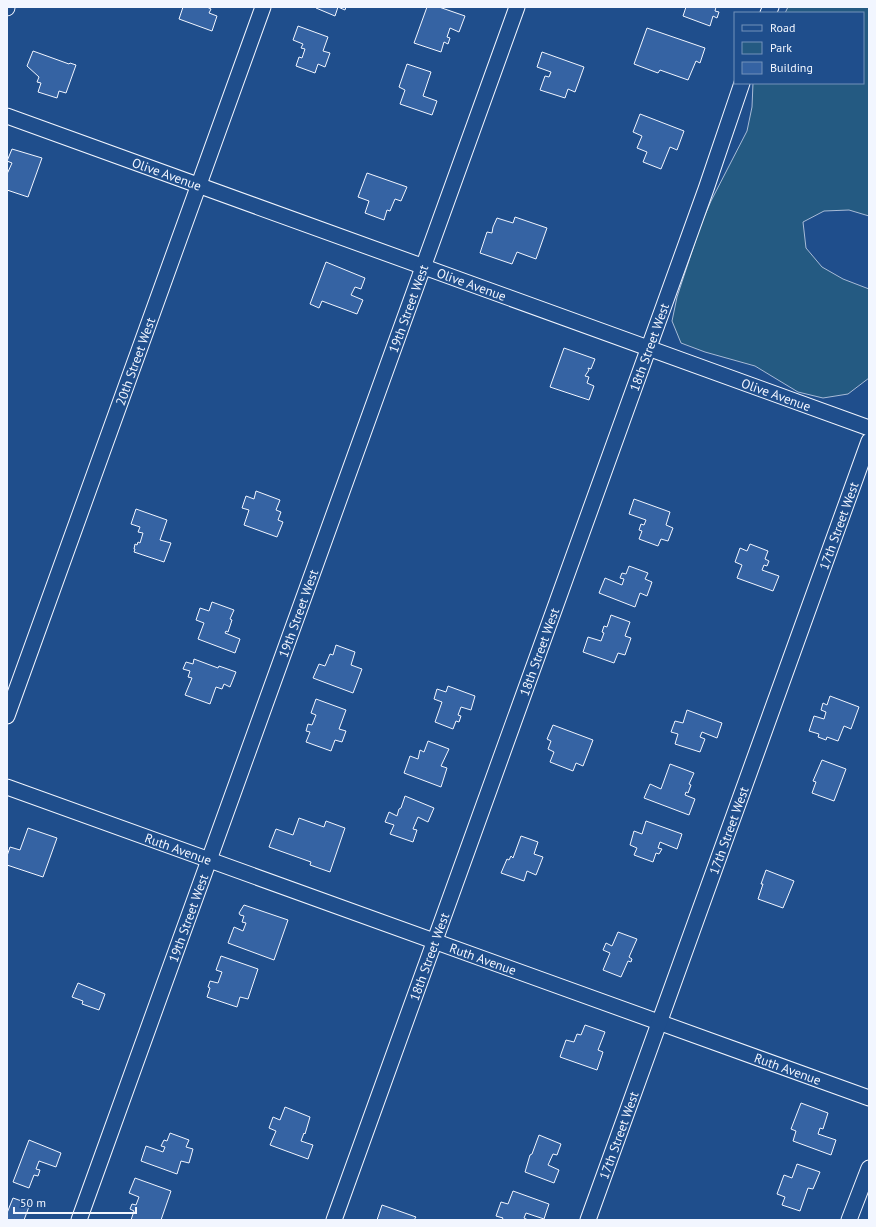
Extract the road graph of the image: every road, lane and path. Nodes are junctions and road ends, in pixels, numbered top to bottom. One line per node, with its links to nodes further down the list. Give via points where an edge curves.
1 (263, 7): 5 (street, 20th Street West)
2 (517, 7): 6 (street, 19th Street West)
3 (742, 84): 7 (street, 18th Street West)
4 (7, 116): 5 (street, Olive Avenue)
5 (198, 186): 6 (street, Olive Avenue); 10 (street, 20th Street West)
6 (424, 266): 7 (street, Olive Avenue); 12 (street, 19th Street West)
7 (648, 349): 8 (street, Olive Avenue); 13 (street, 18th Street West)
8 (869, 428)
9 (869, 441): 14 (street, 17th Street West)
10 (7, 716)
11 (7, 787): 12 (street, Ruth Avenue)
12 (209, 860): 13 (street, Ruth Avenue); 17 (street, 19th Street West)
13 (434, 942): 14 (street, Ruth Avenue); 18 (street, 18th Street West)
14 (659, 1022): 15 (street, Ruth Avenue); 19 (street, 17th Street West)
15 (869, 1098)
16 (869, 1168): 20 (street)
17 (79, 1220)
18 (334, 1220)
19 (588, 1220)
20 (849, 1220)

